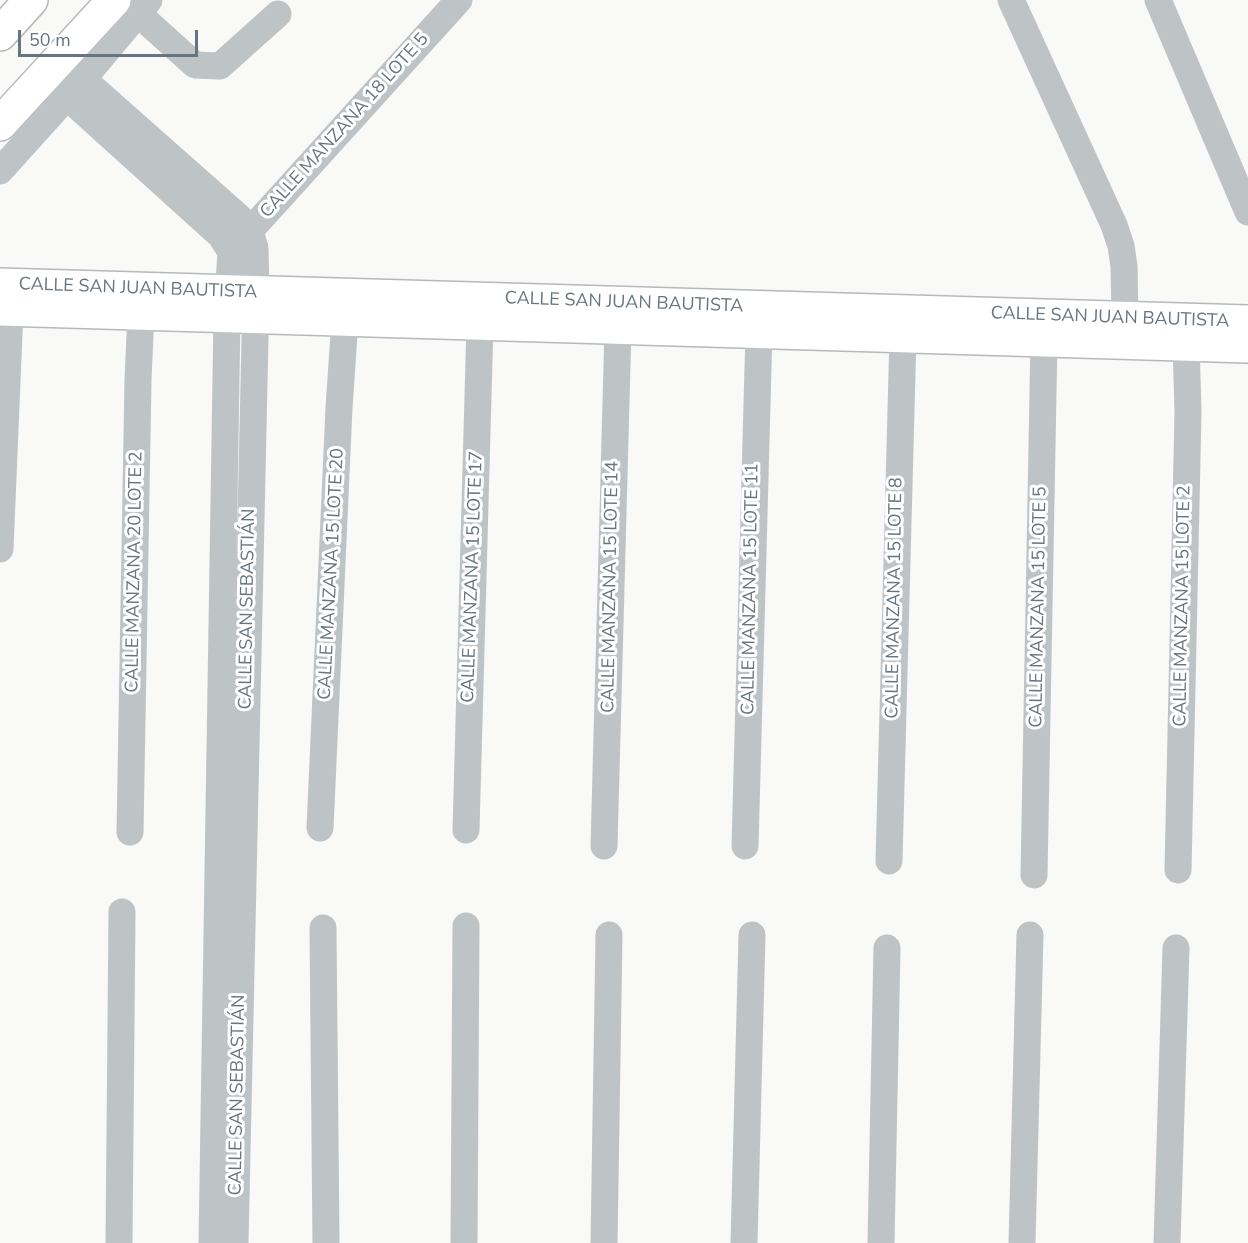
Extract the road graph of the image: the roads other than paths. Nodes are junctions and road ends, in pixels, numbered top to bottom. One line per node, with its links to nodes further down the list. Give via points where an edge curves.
1 (31, 0): 7 (main road)
2 (459, 0): 12 (street, CALLE MANZANA 18 LOTE 5)
3 (1011, 0): 17 (street, via 1114,225 1124,266)
4 (1158, 0): 11 (street)
5 (131, 3): 6 (street, via 195,65 220,66); 8 (main road)
6 (278, 15)
7 (0, 34)
8 (65, 77): 9 (main road); 10 (street); 12 (street, via 239,217); 13 (street, via 221,236)
9 (0, 124)
10 (0, 171)
11 (1248, 212)
12 (250, 231): 13 (street, CALLE MANZANA 18 LOTE 5); 15 (street, CALLE SAN SEBASTIÁN, via 255,248)
13 (231, 252): 15 (street, CALLE SAN SEBASTIÁN)
14 (3, 301): 15 (main road, CALLE SAN JUAN BAUTISTA); 16 (main road, CALLE SAN JUAN BAUTISTA); 27 (street)
15 (242, 305): 16 (main road, CALLE SAN JUAN BAUTISTA); 17 (main road, CALLE SAN JUAN BAUTISTA); 18 (main road, CALLE SAN JUAN BAUTISTA); 45 (street, CALLE SAN SEBASTIÁN); 46 (street, CALLE SAN SEBASTIÁN)
16 (141, 313): 30 (street, CALLE MANZANA 20 LOTE 2)
17 (1125, 318): 19 (main road, CALLE SAN JUAN BAUTISTA)
18 (345, 320): 20 (main road, CALLE SAN JUAN BAUTISTA); 28 (street, CALLE MANZANA 15 LOTE 20)
19 (1248, 322)
20 (480, 324): 21 (main road, CALLE SAN JUAN BAUTISTA); 29 (street, CALLE MANZANA 15 LOTE 17)
21 (618, 327): 22 (main road, CALLE SAN JUAN BAUTISTA); 31 (street, CALLE MANZANA 15 LOTE 14)
22 (759, 331): 23 (main road, CALLE SAN JUAN BAUTISTA); 32 (street, CALLE MANZANA 15 LOTE 11)
23 (903, 335): 24 (main road, CALLE SAN JUAN BAUTISTA); 33 (street, CALLE MANZANA 15 LOTE 8)
24 (1044, 339): 25 (main road, CALLE SAN JUAN BAUTISTA); 35 (street, CALLE MANZANA 15 LOTE 5)
25 (1186, 343): 26 (main road, CALLE SAN JUAN BAUTISTA); 34 (street, CALLE MANZANA 15 LOTE 2, via 1188,412)
26 (1248, 346)
27 (0, 549)
28 (320, 828)
29 (466, 830)
30 (130, 832)
31 (604, 846)
32 (744, 846)
33 (889, 861)
34 (1178, 870)
35 (1034, 875)
36 (122, 912): 44 (street)
37 (466, 926): 48 (street)
38 (323, 928): 47 (street)
39 (609, 935): 49 (street)
40 (752, 935): 50 (street)
41 (1030, 935): 52 (street)
42 (887, 948): 51 (street)
43 (1176, 948): 53 (street)
44 (119, 1243)
45 (212, 1243)
46 (236, 1243)
47 (326, 1243)
48 (464, 1243)
49 (604, 1243)
50 (744, 1243)
51 (881, 1243)
52 (1022, 1243)
53 (1167, 1243)

